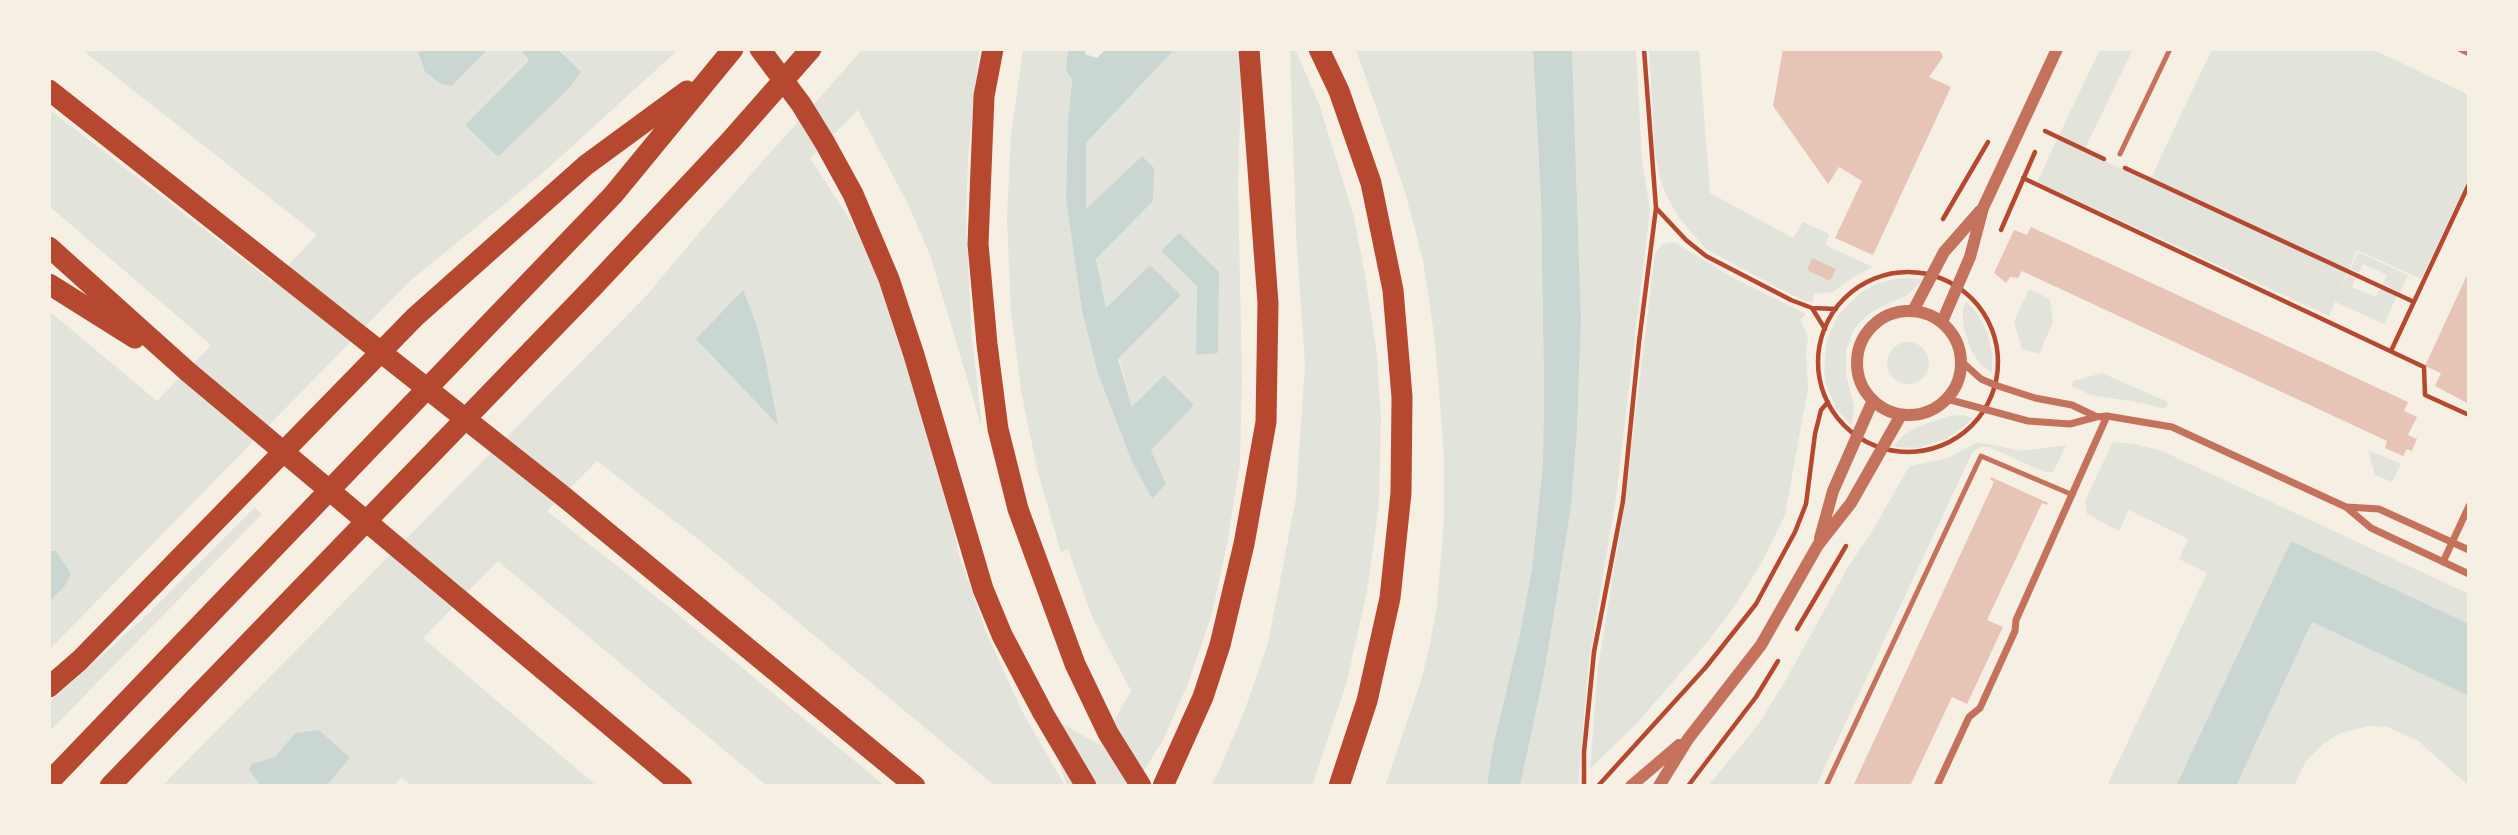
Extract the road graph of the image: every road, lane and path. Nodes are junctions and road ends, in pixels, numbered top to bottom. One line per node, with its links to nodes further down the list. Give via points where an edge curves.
1 (733, 49): 12 (highway)
2 (761, 49): 60 (highway, via 801,104 853,194 889,279 914,355 983,590 1002,635)
3 (811, 49): 57 (highway, via 593,287)
4 (993, 49): 61 (highway, via 984,96 978,244 998,429 1018,509 1075,664 1108,733)
5 (1249, 49): 62 (highway, via 1268,303 1266,422 1220,645 1198,709)
6 (1319, 49): 63 (highway, via 1371,183 1393,290 1403,421 1400,517 1390,598 1367,701)
7 (1644, 49): 20 (path)
8 (2057, 49): 21 (street)
9 (2171, 49): 15 (lane)
10 (2459, 49): 11 (lane)
11 (2469, 54)
12 (711, 73): 54 (highway, via 586,165 415,317); 56 (highway, via 613,195)
13 (49, 90): 59 (highway, via 563,496)
14 (2045, 131): 16 (path)
15 (2120, 154)
16 (2106, 160)
17 (2118, 165): 26 (path)
18 (2023, 178): 32 (path)
19 (2469, 184): 26 (path)
20 (1657, 208): 27 (path, via 1706,256); 64 (path, via 1623,501 1594,652)
21 (1983, 208): 23 (street, via 1944,252); 25 (street)
22 (49, 247): 34 (highway)
23 (1933, 276): 25 (path); 28 (path, via 1892,274 1871,281); 29 (street)
24 (49, 284): 34 (highway)
25 (1958, 287): 30 (street); 35 (path, via 1975,302 1993,331)
26 (2414, 302): 32 (path)
27 (1812, 308): 28 (path); 31 (path)
28 (1836, 309): 31 (path)
29 (1913, 311): 30 (street); 37 (street, via 1886,316 1861,342 1857,368 1862,386)
30 (1942, 322): 33 (street, via 1956,340)
31 (1825, 329): 38 (path, via 1819,374)
32 (2391, 351): 41 (path, via 2424,367 2425,395)
33 (1961, 361): 35 (street); 36 (street, via 1960,375)
34 (187, 370): 58 (highway)
35 (1996, 386): 39 (path); 43 (street, via 2072,405)
36 (1947, 399): 39 (street); 40 (street, via 1926,412)
37 (1873, 400): 40 (street); 44 (street)
38 (1828, 402): 44 (path); 65 (path, via 1815,434 1806,504 1756,604 1706,667)
39 (1985, 409): 43 (street, via 2028,421 2070,424); 45 (path, via 1973,425 1939,447)
40 (1901, 415): 45 (street)
41 (2469, 415)
42 (2107, 416): 43 (street); 46 (street); 48 (street, via 2172,427)
43 (2096, 417)
44 (1859, 437): 45 (path); 50 (street, via 1833,491)
45 (1884, 449): 50 (street)
46 (2073, 495): 68 (lane, via 1980,456); 69 (street, via 1980,708 1969,717)
47 (2469, 506): 49 (street)
48 (2346, 507): 49 (street, via 2379,509); 52 (street, via 2371,528)
49 (2452, 543): 51 (street); 52 (street)
50 (1818, 545): 55 (street, via 1761,645)
51 (2469, 550)
52 (2443, 562): 53 (street)
53 (2469, 574)
54 (49, 687)
55 (1688, 739): 66 (street); 67 (street)
56 (49, 782)
57 (110, 786)
58 (682, 786)
59 (915, 786)
60 (1086, 786)
61 (1141, 786)
62 (1163, 786)
63 (1339, 786)
64 (1584, 786)
65 (1598, 786)
66 (1631, 786)
67 (1659, 786)
68 (1826, 786)
69 (1937, 786)

